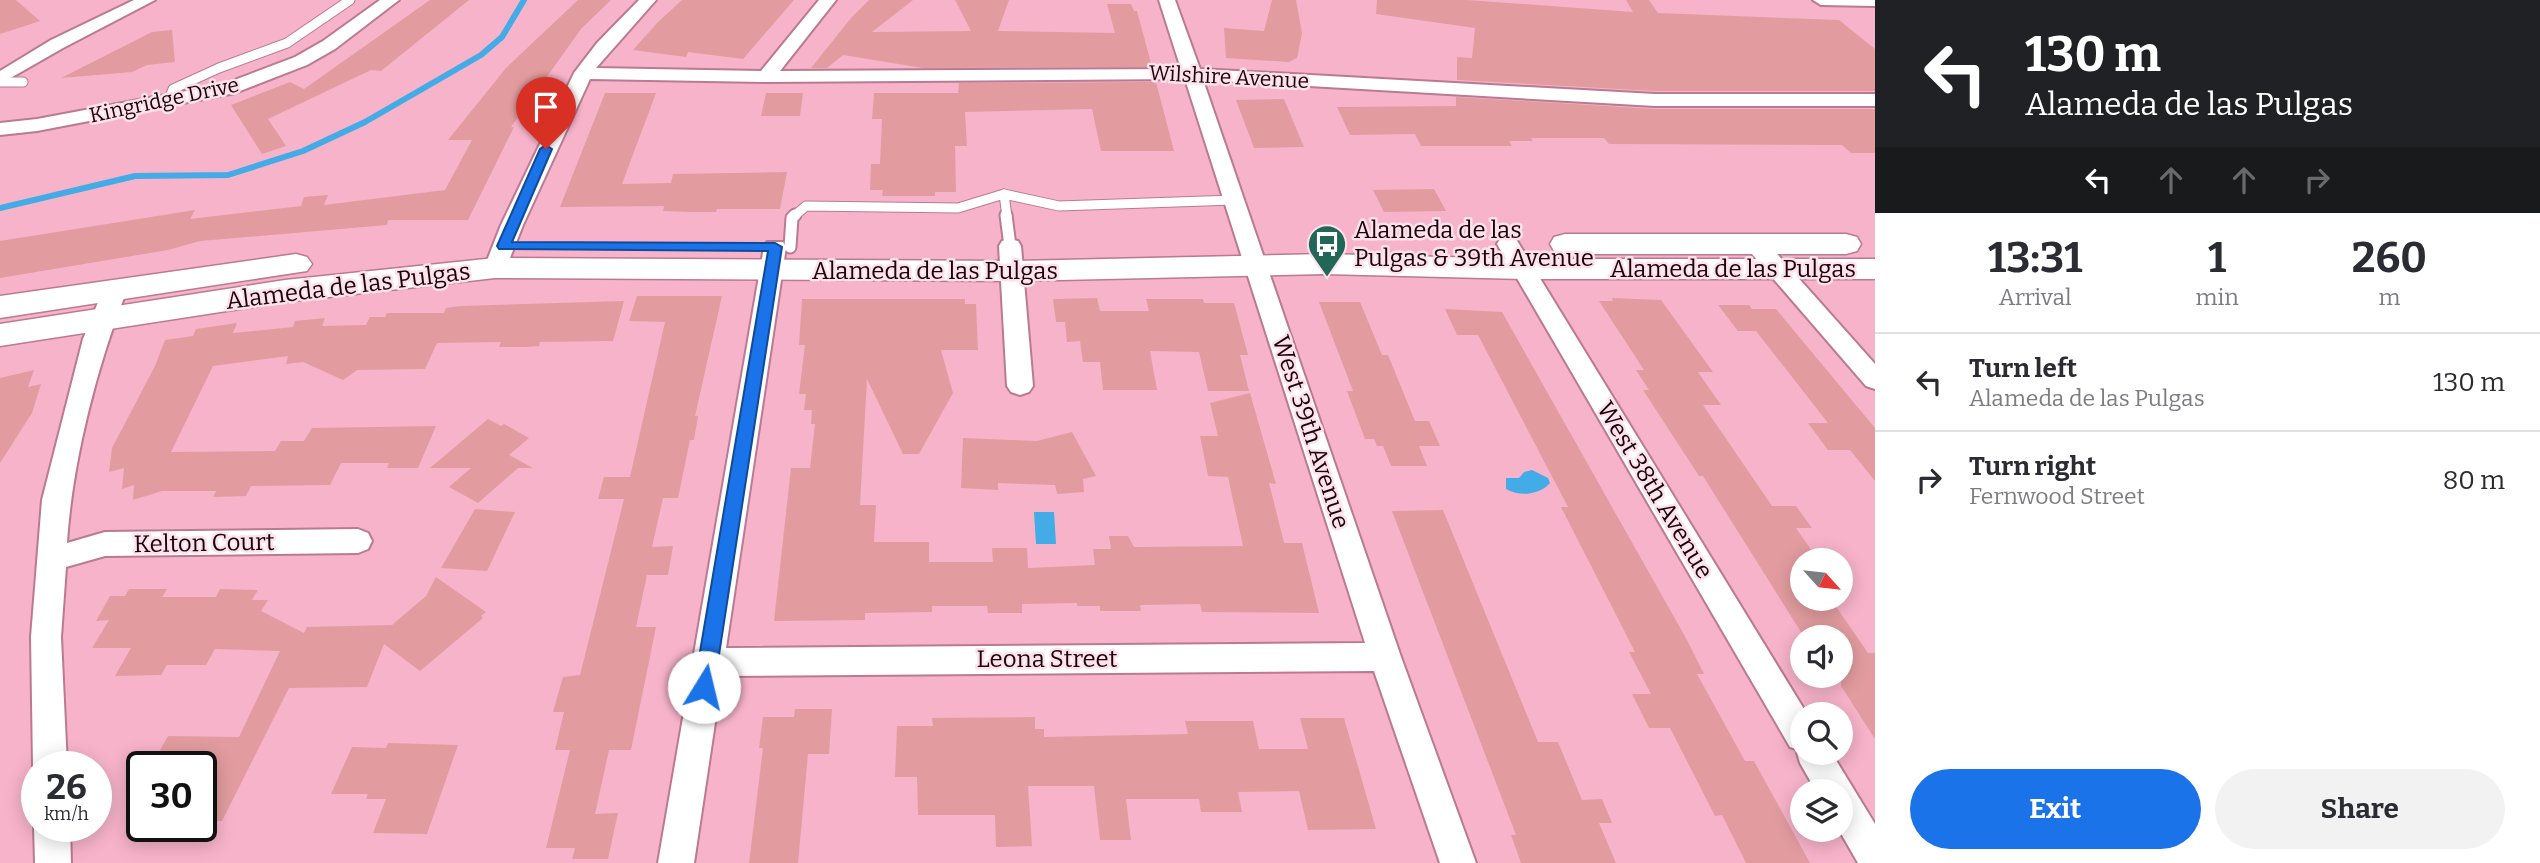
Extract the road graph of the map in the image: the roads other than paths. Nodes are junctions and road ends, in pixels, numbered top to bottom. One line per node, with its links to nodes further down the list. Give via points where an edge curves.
1 (147, 0): 12 (street, via 57,44)
2 (349, 0): 15 (lane, via 287,43 173,89)
3 (391, 0): 15 (street, Kingridge Drive, via 301,61 228,89)
4 (648, 0): 9 (street)
5 (828, 0): 11 (street)
6 (1167, 0): 10 (street, West 39th Avenue)
7 (1821, 0): 8 (street)
8 (1875, 1)
9 (583, 73): 11 (street, Wilshire Avenue); 23 (street)
10 (1191, 74): 11 (street, Wilshire Avenue); 14 (street, Wilshire Avenue, via 1655,100); 18 (street, West 39th Avenue)
11 (766, 76)
12 (0, 80): 13 (lane)
13 (23, 82)
14 (1875, 100)
15 (169, 102): 16 (street, Kingridge Drive)
16 (0, 129)
17 (1004, 194): 18 (lane, via 1059,206); 22 (lane, via 958,208 806,206 792,218); 25 (lane)
18 (1234, 200): 21 (street, West 39th Avenue)
19 (1754, 242): 20 (main road, Alameda de las Pulgas); 24 (main road, Alameda de las Pulgas); 26 (street)
20 (1875, 245)
21 (1254, 254): 24 (main road, Alameda de las Pulgas, via 1324,264); 25 (main road, Alameda de las Pulgas); 36 (street, West 39th Avenue)
22 (779, 255): 23 (main road, Alameda de las Pulgas); 25 (main road, Alameda de las Pulgas); 37 (street)
23 (499, 257): 28 (main road, Alameda de las Pulgas, via 295,264); 30 (main road, Alameda de las Pulgas)
24 (1515, 257): 26 (main road, Alameda de las Pulgas); 38 (street, West 38th Avenue)
25 (1012, 259): 33 (street)
26 (1777, 269): 27 (main road, Alameda de las Pulgas); 32 (street)
27 (1875, 269)
28 (115, 290): 29 (main road, Alameda de las Pulgas); 30 (street)
29 (0, 307)
30 (101, 320): 31 (main road, Alameda de las Pulgas); 35 (street, via 56,500)
31 (0, 335)
32 (1875, 380)
33 (1020, 386)
34 (358, 541): 35 (street, Kelton Court, via 105,544)
35 (53, 559): 39 (street, via 46,637)
36 (1385, 657): 37 (street, Leona Street); 45 (street, West 39th Avenue)
37 (708, 662): 44 (street)
38 (1790, 716)
39 (50, 751)
40 (1853, 820): 42 (street)
41 (52, 842): 43 (street)
42 (1875, 857)
43 (53, 863)
44 (676, 863)
45 (1458, 863)

